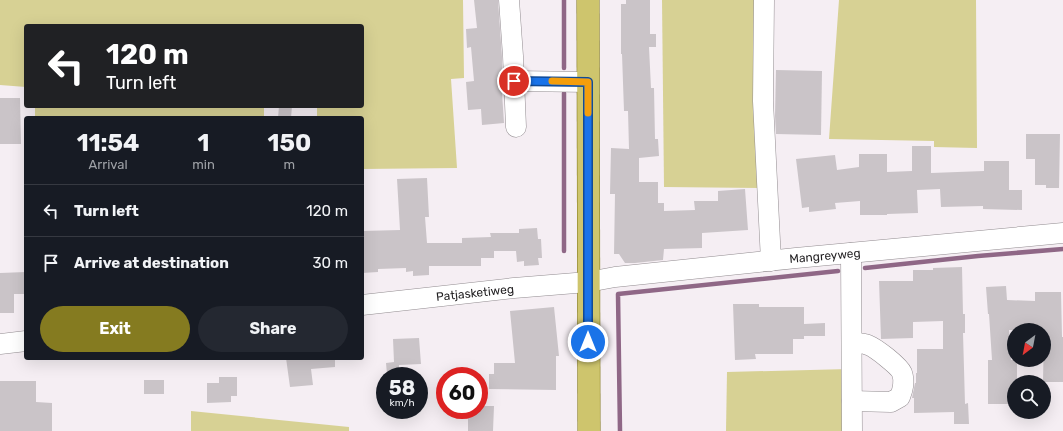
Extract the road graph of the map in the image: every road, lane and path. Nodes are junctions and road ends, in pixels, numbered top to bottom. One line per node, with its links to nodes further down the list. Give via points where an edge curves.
1 (509, 0): 4 (street)
2 (588, 0): 5 (main road)
3 (764, 0): 9 (street, via 763,101)
4 (514, 81): 5 (street); 6 (street)
5 (588, 82): 10 (main road)
6 (516, 127)
7 (1063, 233): 8 (street, Mangreyweg)
8 (851, 253): 9 (street, Mangreyweg); 13 (street)
9 (771, 261): 10 (street, Mangreyweg)
10 (588, 282): 11 (street, Patjasketiweg); 16 (main road)
11 (364, 305)
12 (24, 341): 14 (street)
13 (852, 343): 15 (street); 15 (street, via 868,345 894,364 902,372 904,387 900,398 891,402)
14 (0, 344)
15 (852, 401): 17 (street)
16 (589, 431)
17 (852, 431)

